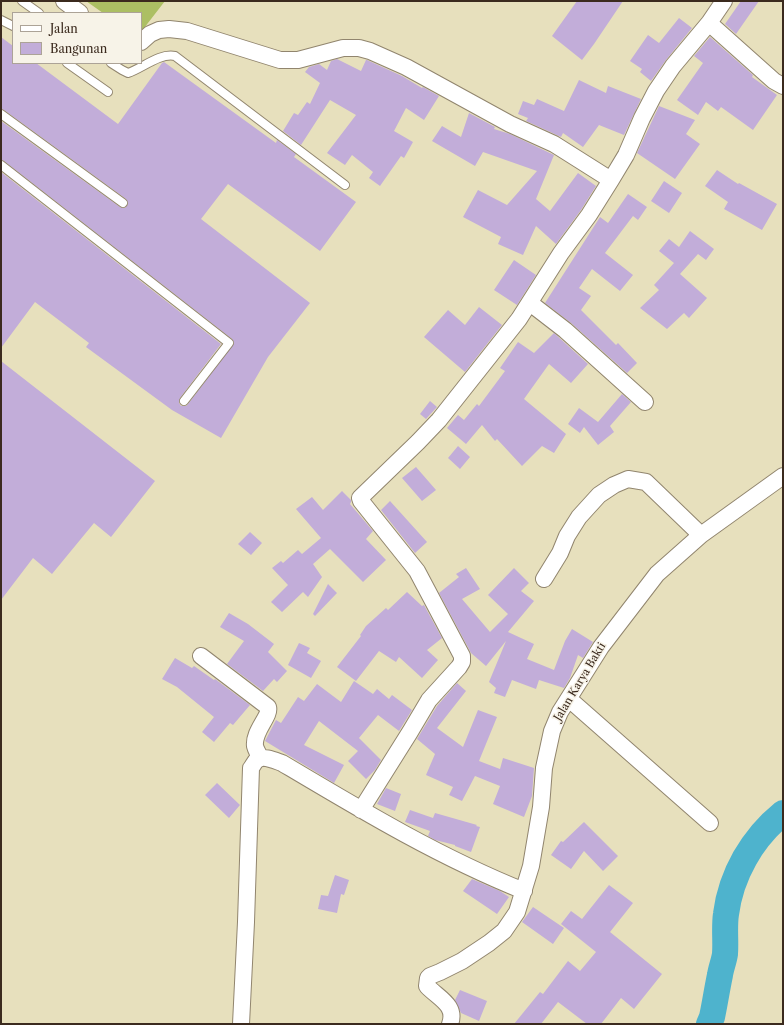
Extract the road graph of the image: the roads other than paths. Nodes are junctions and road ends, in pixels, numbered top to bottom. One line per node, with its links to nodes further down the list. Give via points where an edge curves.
1 (22, 1): 4 (lane)
2 (64, 1): 5 (street)
3 (724, 1): 7 (street)
4 (38, 12)
5 (79, 12)
6 (1, 20): 8 (lane)
7 (709, 23): 12 (street, via 774,82); 16 (street, via 656,90 626,155)
8 (12, 26)
9 (142, 41): 16 (street, via 150,34 169,29 187,31 280,60 298,60 343,48 370,51 554,144)
10 (67, 64): 13 (lane)
11 (113, 64): 17 (lane, via 128,73 162,57 175,56)
12 (783, 86)
13 (108, 92)
14 (1, 114): 18 (lane)
15 (1, 165): 20 (lane, via 229,343)
16 (611, 180): 19 (street)
17 (345, 186)
18 (123, 203)
19 (530, 303): 21 (street, via 565,330); 28 (street, via 438,420 360,498 417,571 462,656 459,667 429,700)
20 (184, 400)
21 (645, 402)
22 (783, 476): 23 (street, Jalan Karya Bakti)
23 (701, 535): 24 (street, via 646,482 628,479 599,495 579,517); 26 (street, Jalan Karya Bakti, via 648,584 601,646)
24 (544, 579)
25 (201, 656): 27 (street, via 268,707 268,713 255,737 255,748)
26 (569, 699): 29 (street); 30 (street, Jalan Karya Bakti, via 552,731 544,768 541,807 531,866)
27 (261, 758): 28 (street, via 282,763); 31 (street, via 256,760 251,768)
28 (361, 810): 30 (street, via 431,848)
29 (710, 823)
30 (524, 891): 32 (street, Jalan Karya Bakti, via 517,912 504,931 462,961 428,978 427,986 449,1006 452,1018)
31 (241, 1024)
32 (450, 1024)

